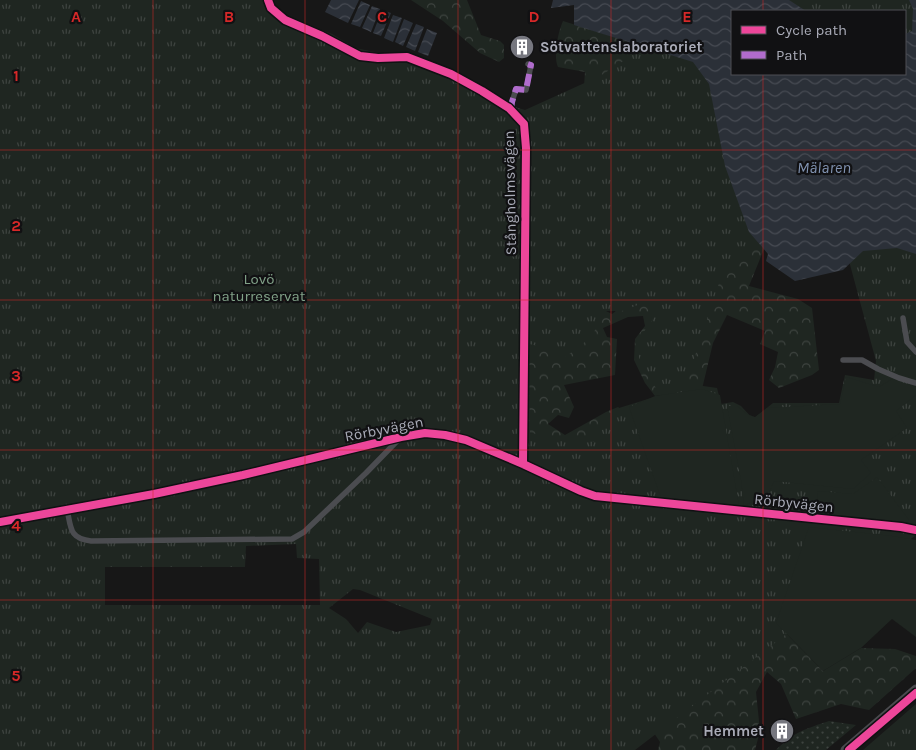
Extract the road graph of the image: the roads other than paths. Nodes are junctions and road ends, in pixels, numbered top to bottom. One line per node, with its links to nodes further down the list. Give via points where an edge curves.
1 (268, 0): 3 (street, Stångholmsvägen, via 271,8 285,20 360,56 407,57 452,74)
2 (528, 64): 3 (street, via 526,90 516,89)
3 (511, 110): 9 (street, Stångholmsvägen, via 524,124 526,148)
4 (903, 318): 5 (street, via 907,342)
5 (916, 352)
6 (843, 360): 7 (street, via 862,360)
7 (916, 383)
8 (402, 437): 9 (street, Rörbyvägen, via 424,433 445,435 466,440); 10 (street, Rörbyvägen, via 216,481); 10 (street, via 304,532 292,539 82,540 73,534)
9 (523, 464): 12 (street, Rörbyvägen, via 595,496)
10 (67, 509): 11 (street, Rörbyvägen)
11 (0, 522)
12 (916, 530)
13 (916, 689): 14 (street)
14 (845, 750)

